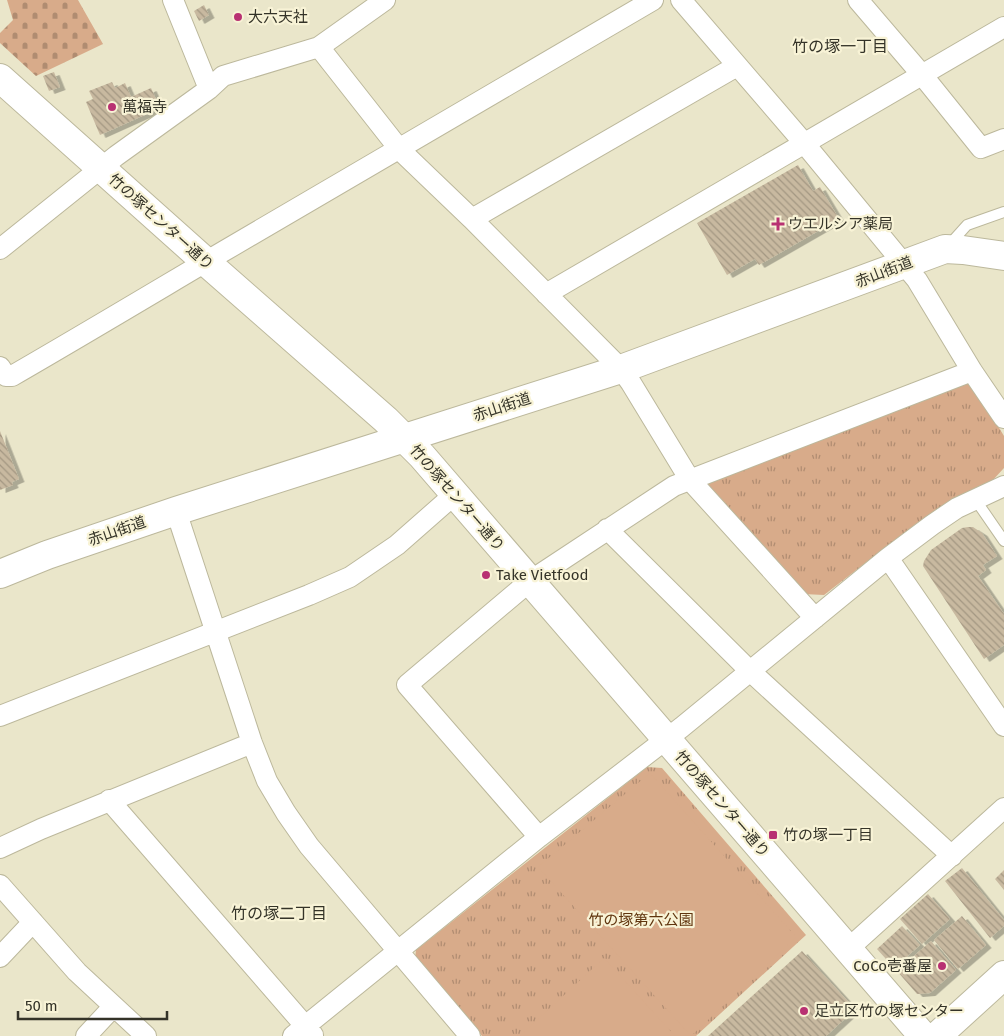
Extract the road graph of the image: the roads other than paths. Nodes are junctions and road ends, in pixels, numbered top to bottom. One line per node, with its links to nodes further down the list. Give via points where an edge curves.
1 (173, 0): 11 (street)
2 (385, 0): 7 (street)
3 (653, 0): 14 (street)
4 (681, 0): 8 (street)
5 (858, 0): 9 (street)
6 (1004, 28): 9 (street)
7 (320, 47): 11 (street, via 222,76); 14 (street)
8 (737, 66): 13 (street); 17 (street)
9 (923, 76): 12 (street, via 981,148); 13 (street)
10 (0, 78): 15 (street, 竹の塚センター通り)
11 (209, 88): 15 (street)
12 (1004, 139)
13 (804, 143): 22 (street); 23 (street)
14 (400, 150): 17 (street); 21 (street)
15 (101, 168): 18 (street); 21 (street, 竹の塚センター通り)
16 (1004, 212): 19 (lane, via 967,225)
17 (472, 219): 23 (street)
18 (0, 249)
19 (945, 249): 20 (street, 赤山街道); 22 (street, 赤山街道)
20 (1004, 256)
21 (206, 262): 24 (street, via 12,376 6,376); 28 (street, 竹の塚センター通り)
22 (905, 264): 25 (street, 赤山街道); 26 (street)
23 (546, 294): 25 (street)
24 (0, 367)
25 (621, 369): 28 (street, 赤山街道); 29 (street)
26 (972, 371): 27 (street); 29 (street)
27 (1004, 418)
28 (405, 438): 31 (street, 竹の塚センター通り); 33 (street, 赤山街道)
29 (690, 480): 34 (street, via 674,486); 39 (street)
30 (1004, 486): 32 (street)
31 (456, 494): 38 (street, 竹の塚センター通り); 40 (street, via 397,545 350,577)
32 (975, 499): 35 (lane); 36 (street, via 932,524)
33 (176, 511): 37 (street, 赤山街道); 40 (street)
34 (607, 529): 38 (street); 41 (street)
35 (1004, 541)
36 (888, 558): 39 (street); 43 (street)
37 (0, 574)
38 (530, 581): 44 (street, 竹の塚センター通り); 48 (street, via 407,685)
39 (814, 618): 41 (street)
40 (216, 631): 42 (street); 45 (street)
41 (750, 671): 44 (street); 50 (street)
42 (0, 716)
43 (1004, 726)
44 (666, 739): 48 (street); 53 (street, 竹の塚センター通り)
45 (252, 744): 46 (street); 54 (street, via 267,781 309,846)
46 (109, 800): 49 (street); 58 (street)
47 (1004, 808): 50 (street)
48 (539, 837): 54 (street)
49 (0, 848)
50 (952, 856): 53 (street)
51 (0, 885): 52 (street)
52 (33, 922): 55 (street); 57 (street, via 77,972)
53 (848, 949): 62 (street, 竹の塚センター通り)
54 (398, 950): 58 (street); 61 (street)
55 (0, 957)
56 (1004, 975): 63 (street)
57 (114, 1007): 59 (street); 60 (street)
58 (304, 1033)
59 (86, 1036)
60 (146, 1036)
61 (470, 1036)
62 (923, 1036)
63 (937, 1036)

